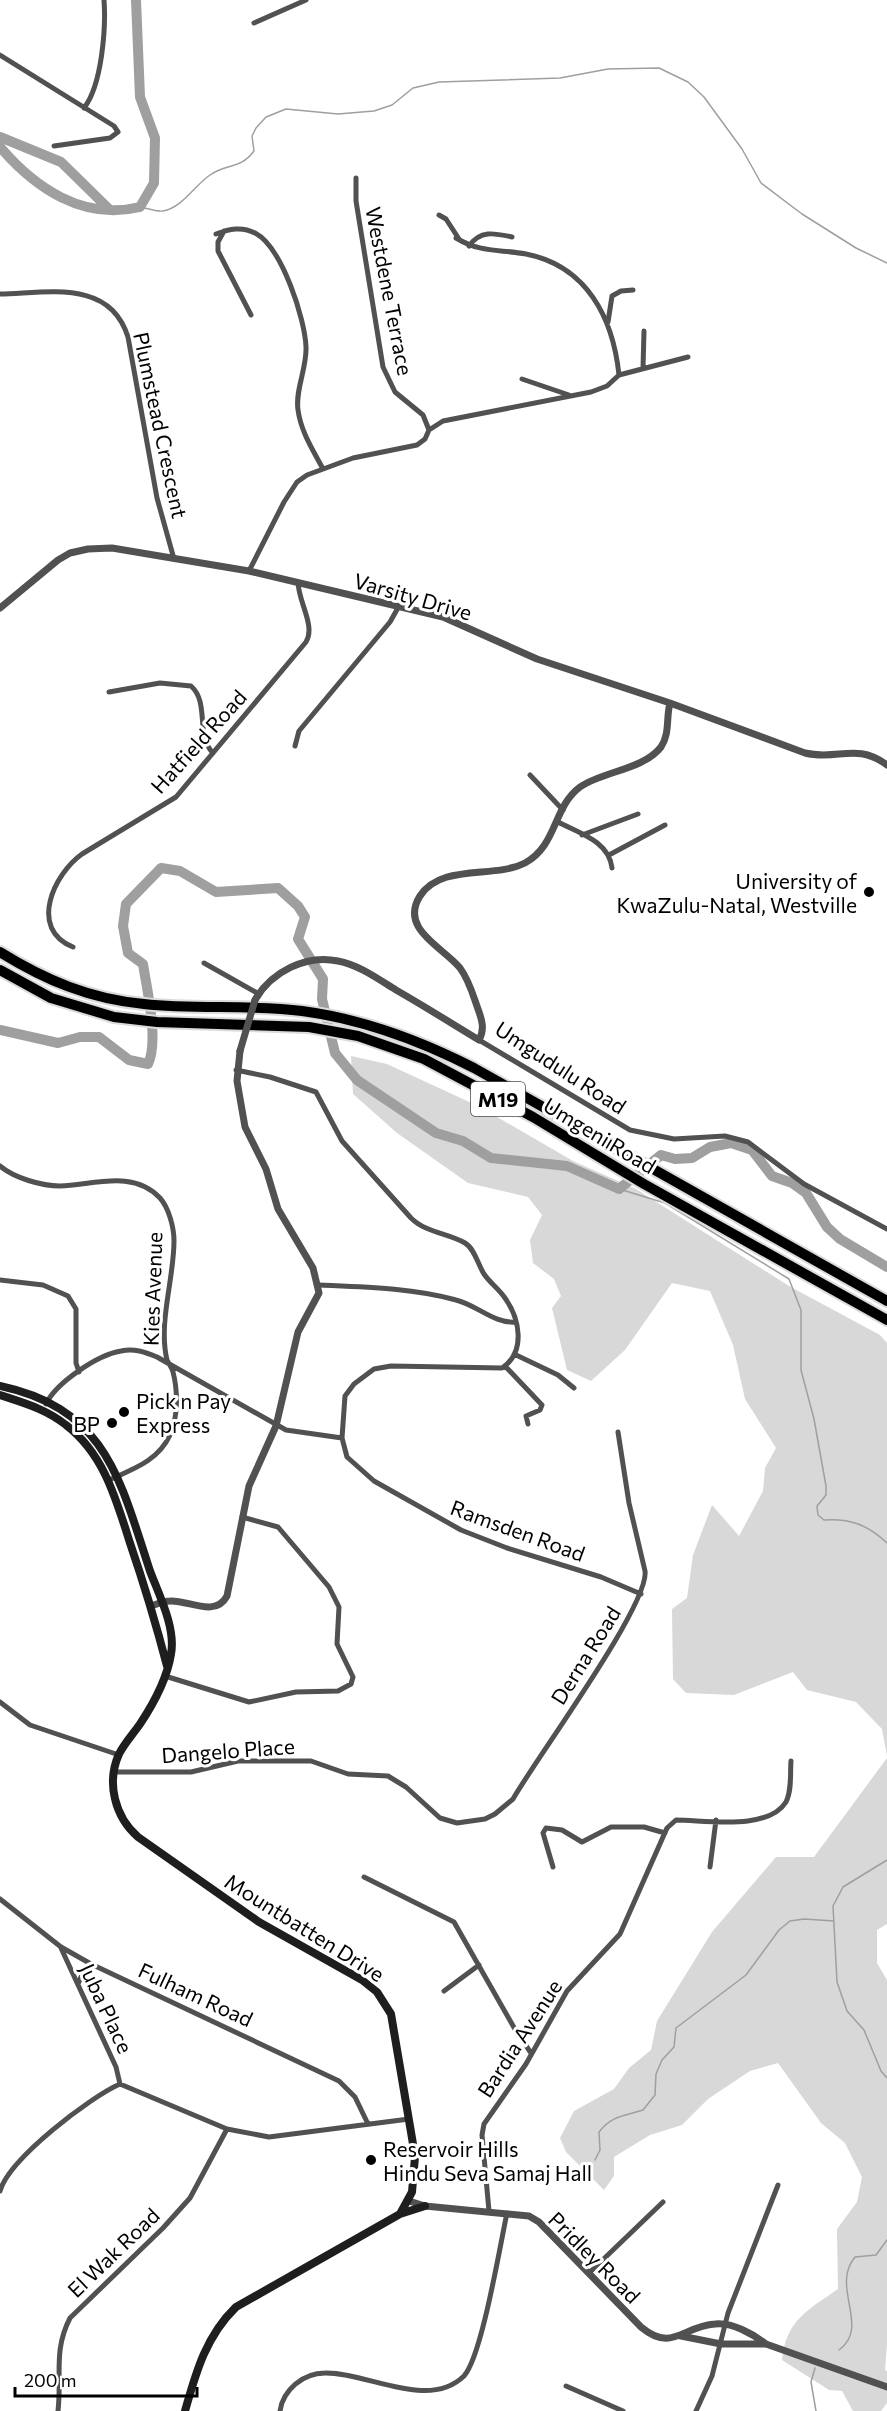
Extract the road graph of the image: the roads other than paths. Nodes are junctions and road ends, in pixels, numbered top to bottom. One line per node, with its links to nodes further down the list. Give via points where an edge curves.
1 (104, 0): 5 (street, via 98,69 93,93)
2 (306, 0): 3 (street)
3 (254, 23)
4 (0, 56): 5 (street)
5 (84, 108): 6 (street, via 114,126 117,135)
6 (54, 146)
7 (356, 178): 23 (street, Westdene Terrace, via 356,201 383,367 395,392 423,415)
8 (439, 215): 12 (street, via 446,219 458,239)
9 (224, 231): 10 (street); 15 (street, via 218,251); 24 (street, via 248,230 264,239 294,297 303,321 306,348 298,412 308,443)
10 (216, 234)
11 (512, 237): 12 (street, via 491,232)
12 (469, 246): 16 (street, via 537,256 576,278 591,291)
13 (633, 290): 16 (street, via 612,296)
14 (0, 294): 25 (street, Plumstead Crescent, via 93,295 122,321)
15 (251, 315)
16 (607, 324): 20 (street)
17 (644, 331): 19 (street)
18 (688, 357): 19 (street)
19 (643, 368): 20 (street)
20 (619, 375): 22 (street, via 600,389)
21 (522, 379): 22 (street)
22 (571, 395): 23 (street, via 443,422)
23 (429, 430): 24 (street, via 417,445 373,453)
24 (323, 469): 26 (street, via 297,482)
25 (174, 559): 26 (street, Varsity Drive); 29 (street, Varsity Drive, via 112,548 75,551)
26 (249, 572): 27 (street, Varsity Drive)
27 (298, 582): 28 (street, Varsity Drive); 33 (street, Hatfield Road, via 309,627 308,639)
28 (399, 606): 31 (street, Varsity Drive, via 450,620 537,659); 32 (street, via 299,731)
29 (0, 608)
30 (109, 692): 33 (street, via 160,683 191,686 199,697 205,740)
31 (670, 703): 34 (street, Varsity Drive, via 805,753 867,753); 36 (street, Umgudulu Road, via 666,735 660,747 650,756 580,787)
32 (295, 746)
33 (213, 753): 43 (street, Hatfield Road, via 170,802 82,854 61,873 49,908 55,933)
34 (887, 765)
35 (530, 775): 36 (street)
36 (562, 810): 38 (street, Umgudulu Road)
37 (638, 814): 40 (street)
38 (558, 822): 40 (street); 48 (street, Umgudulu Road, via 546,846 527,862 505,870 439,880 418,901 415,917 421,932 455,963 469,983 482,1024)
39 (665, 825): 41 (street)
40 (582, 835): 41 (street, via 600,844)
41 (609, 855): 42 (street)
42 (612, 868)
43 (73, 947)
44 (0, 952): 54 (highway, Umgeni Road / M19, via 72,989 148,1005 302,1011 338,1017 408,1038 466,1064)
45 (204, 963): 47 (street)
46 (0, 970): 55 (highway, Umgeni Road / M19, via 68,1004 114,1017 309,1027 378,1042 424,1059 533,1117)
47 (257, 997): 48 (street, via 279,974 306,962 334,960 354,966); 49 (street, bridge)
48 (479, 1040): 51 (street, Umgudulu Road, via 630,1130 674,1139 725,1136 748,1142 804,1184)
49 (237, 1070): 53 (street, via 245,1126 266,1169 278,1209); 56 (street, via 316,1092 342,1141 411,1218 422,1227 470,1247 483,1273 507,1301)
50 (0, 1166): 58 (street, Kies Avenue, via 57,1186 115,1180 148,1189 161,1199 174,1240 166,1312)
51 (887, 1229)
52 (0, 1280): 60 (street, via 43,1285 68,1296 76,1309)
53 (319, 1285): 56 (street, via 441,1297 463,1302 504,1322); 66 (street, via 295,1341)
54 (887, 1301)
55 (887, 1320)
56 (516, 1322): 57 (street, via 519,1342)
57 (514, 1354): 59 (street); 62 (street, via 558,1375)
58 (168, 1363): 60 (street, via 145,1352 122,1350); 66 (street); 70 (street, Kies Avenue, via 176,1395 171,1432 150,1460)
59 (505, 1366): 65 (street, via 542,1405 526,1416); 69 (street, via 374,1369 348,1389)
60 (79, 1372): 64 (street, via 57,1386)
61 (0, 1386): 64 (main road, Mountbatten Drive)
62 (574, 1388)
63 (0, 1395): 64 (main road, Mountbatten Drive)
64 (45, 1405): 68 (main road, Mountbatten Drive, via 63,1411)
65 (528, 1424)
66 (276, 1426): 69 (street); 72 (street, via 249,1486)
67 (618, 1432): 73 (street, Derna Road, via 646,1576)
68 (86, 1436): 70 (main road, Mountbatten Drive, via 108,1456); 71 (main road, Mountbatten Drive)
69 (342, 1438): 73 (street, Ramsden Road, via 347,1457 362,1473 438,1518 507,1548 601,1577)
70 (118, 1476): 71 (street, Kies Avenue); 74 (main road, Mountbatten Drive)
71 (109, 1480): 75 (main road, Mountbatten Drive)
72 (242, 1517): 74 (street, via 225,1601 211,1607 171,1600); 77 (street, via 278,1527 329,1587 339,1606 337,1644 353,1677 351,1684 338,1691 296,1692 249,1702)
73 (641, 1594): 82 (street, Derna Road, via 603,1660 505,1807 477,1821 451,1822)
74 (161, 1603): 75 (street); 76 (main road, Mountbatten Drive, via 171,1643)
75 (151, 1606): 76 (main road, Mountbatten Drive)
76 (168, 1666): 77 (main road, Mountbatten Drive)
77 (165, 1676): 79 (main road, Mountbatten Drive, via 158,1694)
78 (0, 1702): 79 (street, via 30,1725)
79 (119, 1755): 81 (main road, Mountbatten Drive)
80 (790, 1761): 83 (street, via 788,1795 780,1809 754,1821)
81 (116, 1772): 82 (street, Dangelo Place, via 191,1772 238,1761 311,1761 348,1774 388,1776); 96 (main road, Mountbatten Drive, via 114,1791 119,1815 138,1837 260,1922 377,1992 391,2014)
82 (436, 1814)
83 (716, 1820): 84 (street, via 676,1820); 86 (street)
84 (665, 1833): 85 (street, via 644,1827 611,1827 582,1842 562,1830 546,1828 542,1832); 94 (street, Bardia Avenue, via 620,1934 567,1991)
85 (553, 1867)
86 (710, 1867)
87 (364, 1877): 91 (street, via 447,1917)
88 (0, 1899): 89 (street, Fulham Road)
89 (61, 1947): 90 (street, Fulham Road); 92 (street, Juba Place)
90 (91, 1964): 92 (street); 97 (street, Fulham Road, via 339,2081 355,2097)
91 (479, 1965): 93 (street); 94 (street)
92 (78, 1984): 95 (street, Juba Place)
93 (444, 1991)
94 (531, 2053): 104 (street, Bardia Avenue, via 484,2124)
95 (120, 2084): 98 (street); 100 (street, via 43,2138 14,2168)
96 (409, 2119): 97 (street); 101 (main road, Mountbatten Drive, via 415,2157)
97 (368, 2124): 98 (street, via 269,2137)
98 (227, 2129): 114 (street, El Wak Road, via 190,2198 70,2318 58,2352)
99 (778, 2185): 108 (street)
100 (0, 2192)
101 (409, 2201): 103 (street, Pridley Road); 106 (main road, Mountbatten Drive)
102 (663, 2202): 107 (street)
103 (425, 2206): 104 (street, Pridley Road); 106 (main road)
104 (489, 2211): 105 (street, Pridley Road)
105 (507, 2213): 107 (street, Pridley Road, via 539,2222); 116 (street, via 477,2350 465,2375 451,2388 406,2391 324,2373 298,2381 283,2398)
106 (400, 2214): 115 (main road, Mountbatten Drive, via 236,2307 215,2332 201,2358)
107 (589, 2273): 109 (street, Pridley Road, via 649,2334 663,2339)
108 (725, 2324): 109 (street, Pridley Road, via 710,2324); 110 (street); 111 (street, Pridley Road)
109 (681, 2336): 110 (street, Pridley Road)
110 (721, 2344): 111 (street, Pridley Road); 118 (street)
111 (766, 2344): 113 (street, Pridley Road)
112 (566, 2386): 117 (street)
113 (887, 2387)
114 (58, 2411)
115 (185, 2411)
116 (280, 2411)
117 (623, 2411)
118 (696, 2411)

